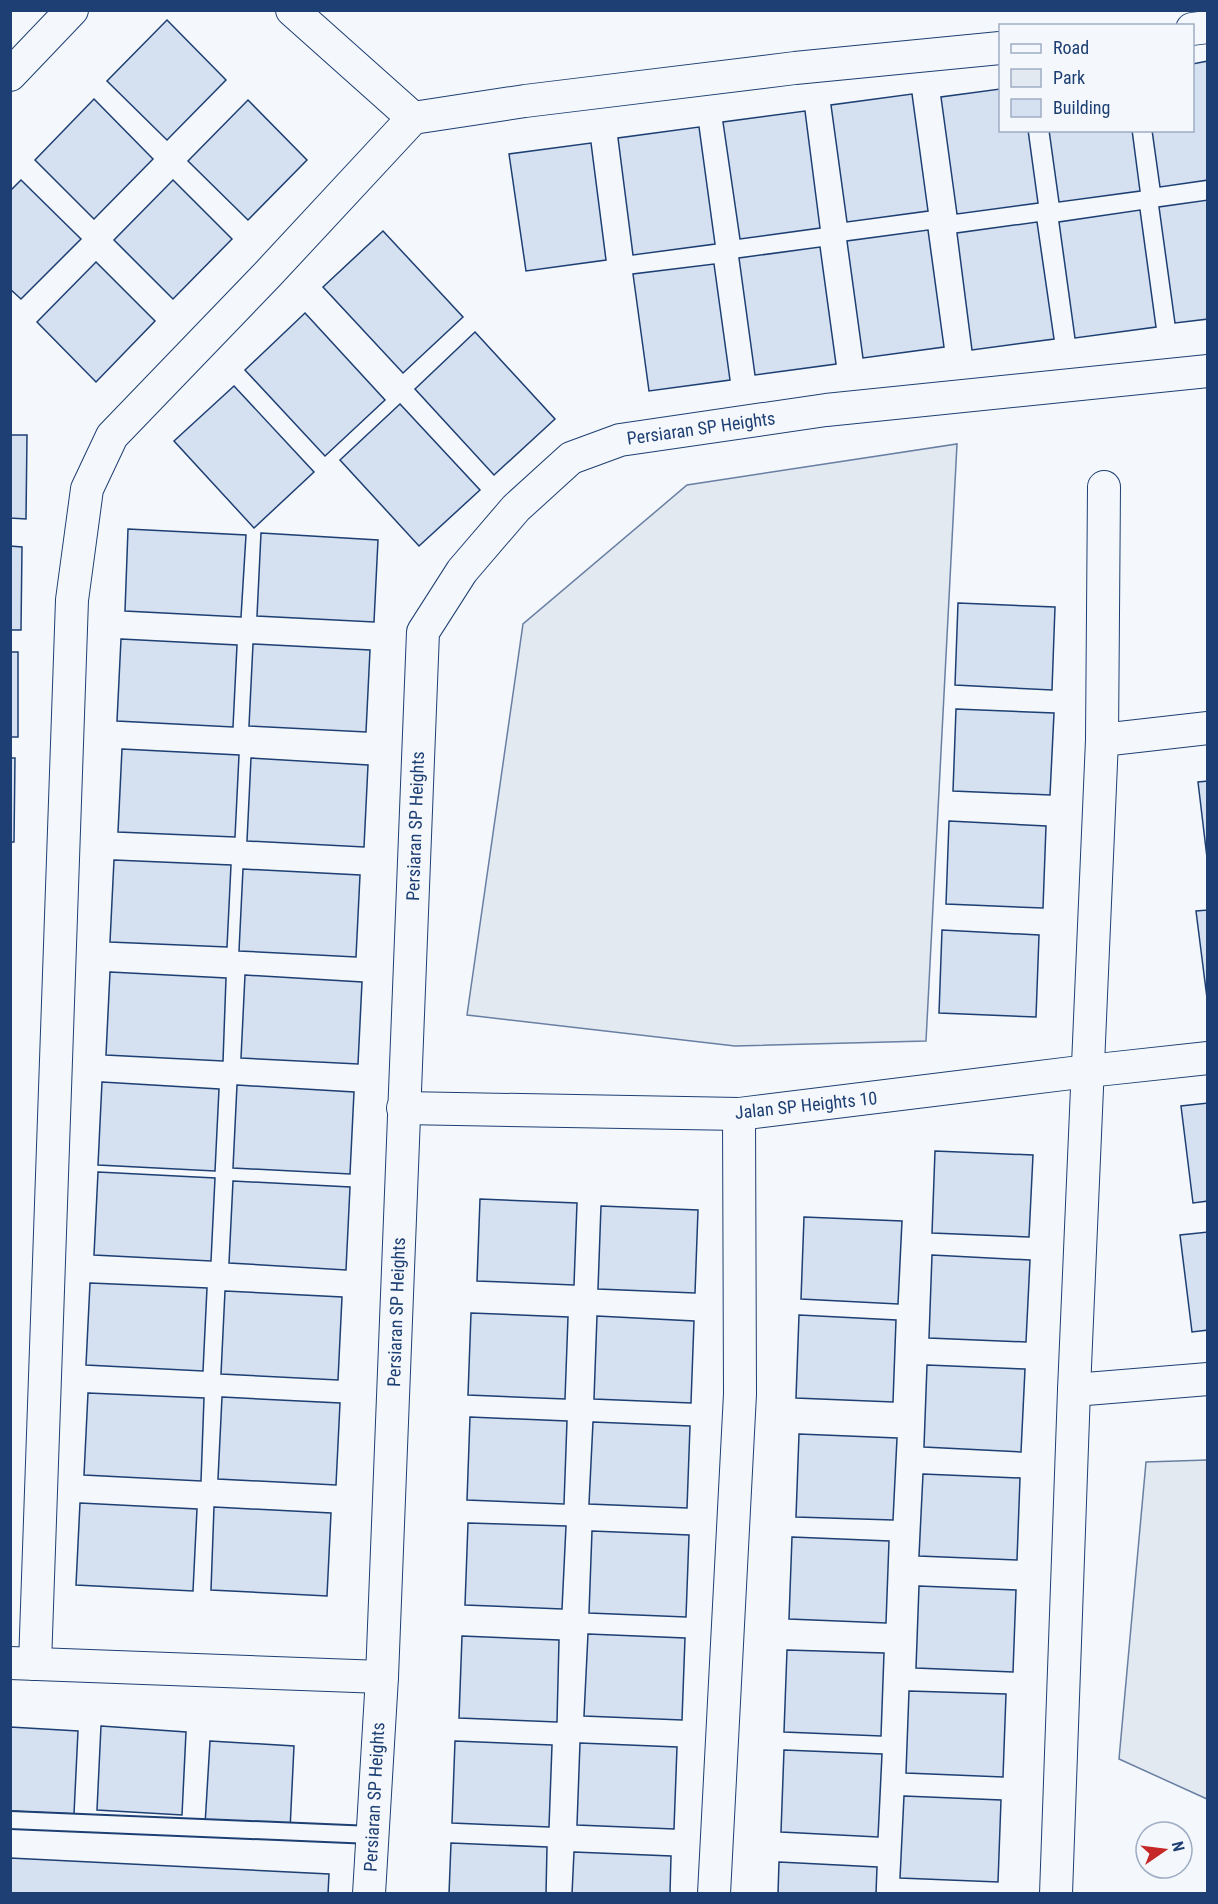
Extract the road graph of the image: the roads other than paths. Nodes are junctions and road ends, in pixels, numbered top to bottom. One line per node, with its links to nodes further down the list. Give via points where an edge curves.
1 (72, 10): 4 (street)
2 (292, 10): 5 (street)
3 (999, 48): 5 (street, via 795,68)
4 (10, 75)
5 (413, 118): 16 (street, via 112,436 87,489 72,600)
6 (1208, 371): 12 (street, Persiaran SP Heights, via 826,410 620,440 571,458 516,508 462,571 423,632)
7 (1104, 488): 9 (street)
8 (1208, 728): 9 (street)
9 (1102, 740): 11 (street)
10 (1208, 1058): 11 (street, Jalan SP Heights 10)
11 (1088, 1071): 13 (street, Jalan SP Heights 10); 15 (street)
12 (403, 1107): 13 (street, Jalan SP Heights 10); 17 (street, Persiaran SP Heights)
13 (739, 1114): 21 (street, via 740,1394)
14 (1208, 1379): 15 (street)
15 (1074, 1390): 22 (street)
16 (23, 1663): 17 (street)
17 (382, 1677): 19 (street, Persiaran SP Heights)
18 (10, 1820): 19 (lane)
19 (372, 1835): 20 (street, Persiaran SP Heights)
20 (369, 1893)
21 (714, 1893)
22 (1056, 1893)

